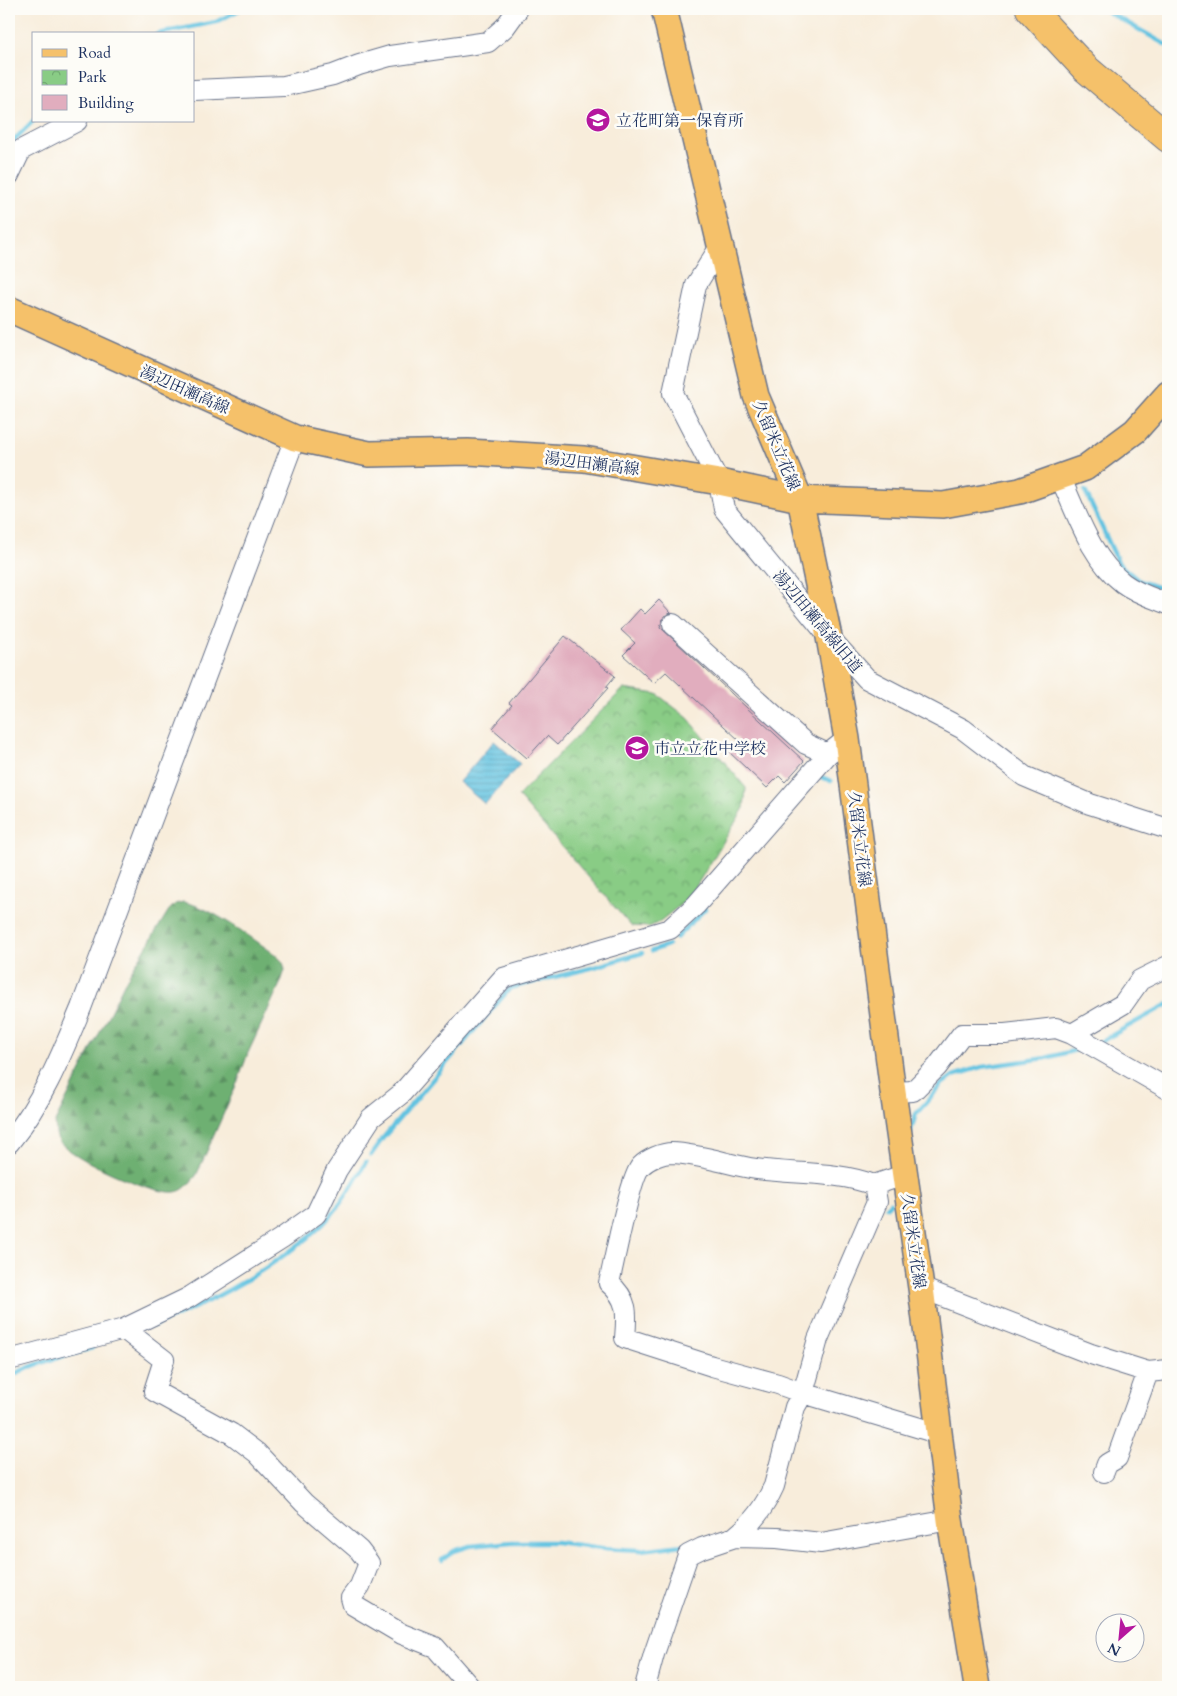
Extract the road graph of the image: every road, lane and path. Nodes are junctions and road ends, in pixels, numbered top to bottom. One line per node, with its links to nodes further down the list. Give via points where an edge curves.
1 (518, 9): 4 (street, via 488,42 390,56 284,86)
2 (664, 9): 8 (main road, 久留米立花線)
3 (1030, 9): 6 (highway, via 1085,68)
4 (195, 90)
5 (75, 122): 7 (street, via 21,150)
6 (1168, 138)
7 (9, 174)
8 (721, 245): 13 (street, 湯辺田瀬高線旧道, via 696,285 673,393); 14 (main road, 久留米立花線, via 756,396)
9 (9, 309): 11 (main road, 湯辺田瀬高線)
10 (1168, 394): 12 (main road, 湯辺田瀬高線, via 1135,431 1085,468)
11 (295, 438): 13 (main road, 湯辺田瀬高線, via 368,454 468,452 584,459); 24 (street, via 80,1010 42,1096)
12 (1060, 477): 14 (main road, 湯辺田瀬高線, via 1020,491 943,505); 15 (street, via 1095,552 1108,568 1141,594)
13 (719, 482): 14 (main road, 湯辺田瀬高線); 17 (street, 湯辺田瀬高線旧道, via 724,508)
14 (800, 499): 17 (main road, 久留米立花線)
15 (1168, 604)
16 (673, 624): 18 (street, via 806,744)
17 (830, 637): 18 (main road, 久留米立花線); 19 (street, 湯辺田瀬高線旧道, via 867,679 963,729 1024,776 1090,804)
18 (838, 746): 23 (main road, 久留米立花線); 28 (street, via 696,905 670,929 503,978 401,1094 371,1118 337,1170 316,1214 252,1259 188,1298)
19 (1168, 829)
20 (1168, 966): 21 (street, via 1140,980 1123,1004)
21 (1072, 1034): 22 (street); 23 (street, via 1056,1028 1005,1034 962,1034 913,1091)
22 (1168, 1089)
23 (893, 1092): 25 (main road, 久留米立花線)
24 (9, 1143)
25 (904, 1175): 26 (street); 27 (main road, 久留米立花線)
26 (874, 1185): 32 (street, via 877,1202 818,1339); 32 (street, via 861,1180 752,1168 670,1153 640,1167 632,1186 609,1283 618,1291 627,1311 626,1338)
27 (921, 1288): 31 (street, via 1092,1354); 33 (main road, 久留米立花線)
28 (124, 1329): 29 (street); 37 (street, via 164,1360 154,1390 232,1434 257,1453 304,1503 359,1550 369,1563 360,1586 351,1598 353,1605 402,1634 435,1647)
29 (9, 1360)
30 (1168, 1370): 31 (street)
31 (1148, 1372): 34 (street, via 1116,1458 1107,1464)
32 (803, 1393): 33 (street); 36 (street, via 795,1407 769,1497 752,1522)
33 (940, 1434): 35 (main road, 久留米立花線)
34 (1104, 1472)
35 (950, 1520): 36 (street, via 821,1543); 39 (main road, 久留米立花線)
36 (735, 1537): 38 (street, via 688,1555)
37 (470, 1687)
38 (645, 1687)
39 (977, 1687)

